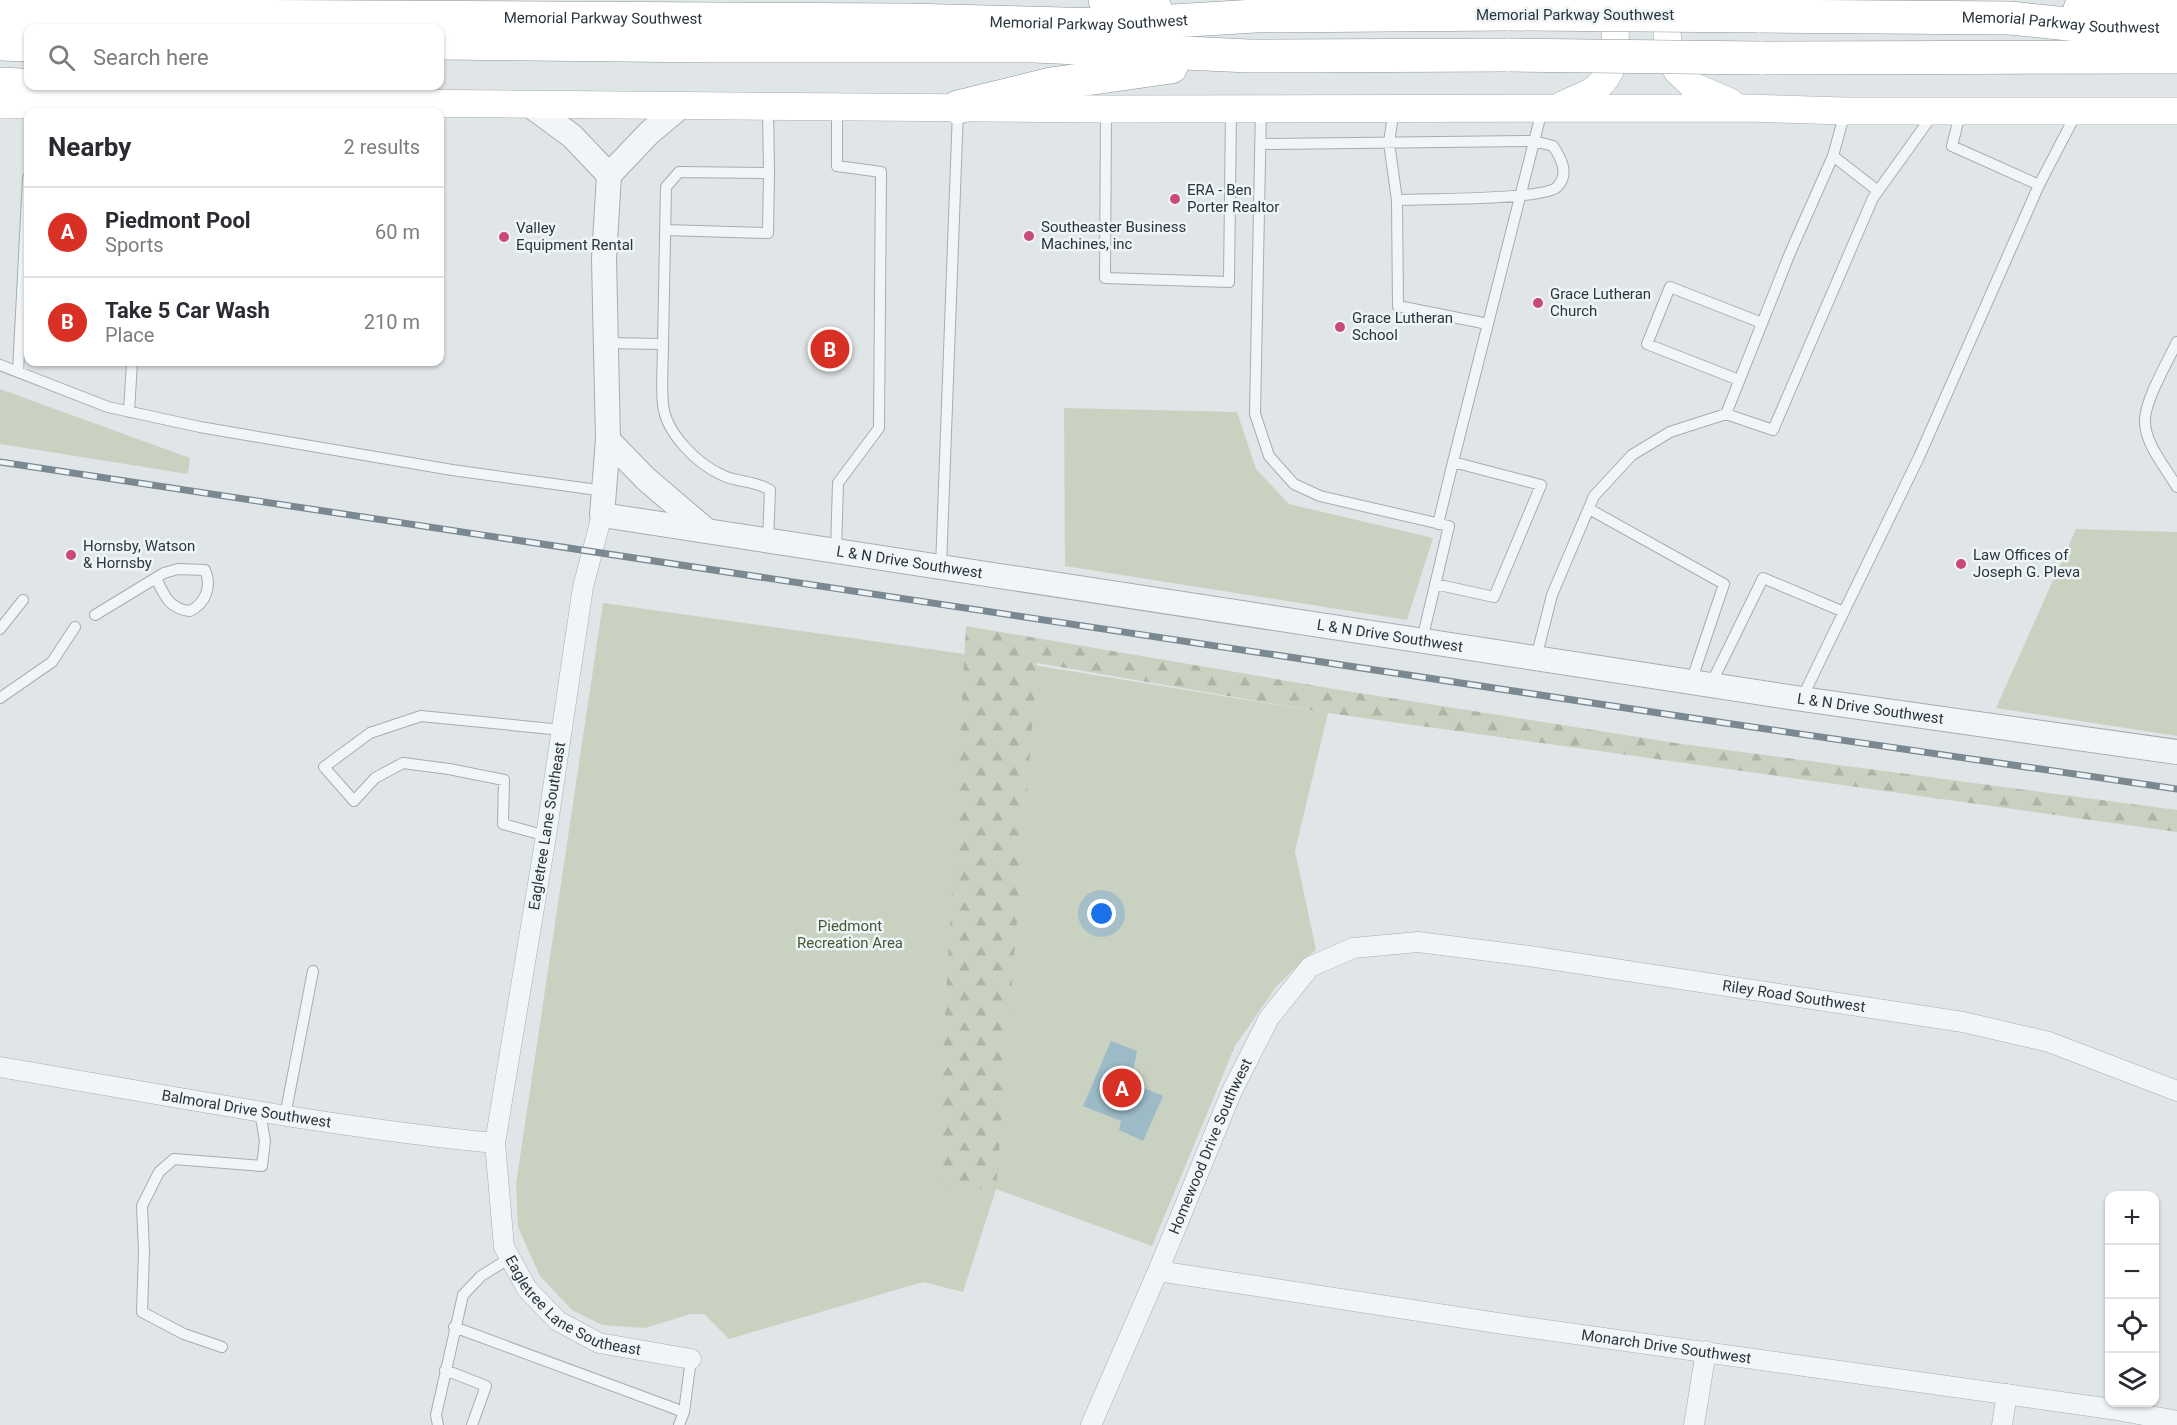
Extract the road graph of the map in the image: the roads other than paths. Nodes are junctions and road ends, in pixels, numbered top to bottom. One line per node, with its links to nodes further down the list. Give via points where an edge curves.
1 (1105, 0): 6 (highway)
2 (1609, 0): 32 (main road, via 1616,26 1616,47 1608,73 1594,90)
3 (1674, 0): 33 (main road, via 1666,24 1669,50 1677,71 1693,86)
4 (2177, 1): 7 (highway)
5 (0, 15): 6 (highway, Memorial Parkway Southwest, via 1106,24)
6 (1234, 17): 7 (highway, Memorial Parkway Southwest, bridge, via 1509,14)
7 (2010, 18): 8 (highway, Memorial Parkway Southwest, via 2097,27)
8 (2177, 28)
9 (444, 43): 12 (highway, Memorial Parkway Southwest, via 1035,46)
10 (0, 44): 11 (highway)
11 (24, 45)
12 (1249, 56): 13 (highway, Memorial Parkway Southwest, bridge); 25 (highway, via 1051,84)
13 (2102, 57): 14 (highway, Memorial Parkway Southwest); 15 (highway)
14 (2177, 57)
15 (2177, 77)
16 (0, 84): 17 (highway)
17 (24, 85)
18 (88, 90): 21 (highway)
19 (0, 105): 26 (main road)
20 (531, 106): 22 (main road); 23 (main road); 44 (street, via 572,136)
21 (149, 107): 22 (main road); 27 (main road)
22 (260, 107)
23 (680, 107): 28 (main road); 44 (street)
24 (837, 107): 25 (main road); 28 (main road); 71 (lane, via 837,166 881,172 881,184 879,428 838,483)
25 (958, 107): 34 (main road); 72 (lane)
26 (24, 108)
27 (90, 108)
28 (768, 108): 43 (lane)
29 (1231, 108): 30 (main road); 34 (main road); 34 (lane, via 1228,282 1105,278)
30 (1261, 108): 31 (main road); 41 (lane)
31 (1394, 108): 32 (main road); 40 (lane)
32 (1549, 108): 33 (main road); 39 (lane)
33 (1746, 108): 36 (main road)
34 (1106, 109)
35 (1948, 110): 36 (main road); 37 (main road); 45 (lane, via 1952,146); 46 (lane)
36 (1845, 111): 42 (lane)
37 (2077, 111): 38 (main road); 45 (lane)
38 (2177, 111)
39 (1534, 141): 40 (lane); 47 (lane); 47 (lane, via 1553,146 1562,160 1563,176 1556,188)
40 (1389, 143): 41 (lane); 48 (lane)
41 (1260, 144): 68 (lane, via 1256,414 1269,456 1294,484 1320,496)
42 (1833, 156): 46 (lane); 51 (lane)
43 (769, 172): 49 (lane, via 679,172 666,187); 49 (lane, via 768,233)
44 (609, 175): 54 (street, Eagletree Lane Southeast, via 604,259)
45 (2039, 185): 76 (lane, via 1919,457)
46 (1878, 191): 61 (lane, via 1773,430)
47 (1520, 195): 48 (lane); 52 (lane)
48 (1397, 200): 52 (lane, via 1398,306)
49 (665, 230): 55 (lane)
50 (24, 292): 58 (lane)
51 (1762, 323): 59 (lane); 59 (lane, via 1670,287 1647,344)
52 (1488, 324): 63 (lane)
53 (2177, 342): 64 (lane, via 2145,420 2150,441)
54 (606, 343): 55 (lane); 62 (street, Eagletree Lane Southeast)
55 (663, 344): 70 (lane, via 663,406 675,435 695,457 723,476 759,483 770,490)
56 (0, 365): 58 (lane)
57 (132, 366): 60 (lane)
58 (18, 372): 60 (lane)
59 (1739, 380): 61 (lane)
60 (129, 412): 65 (lane, via 452,470)
61 (1726, 414): 66 (lane, via 1670,432 1632,455 1594,496)
62 (608, 440): 65 (street, Eagletree Lane Southeast); 69 (street)
63 (1453, 462): 68 (lane); 74 (lane, via 1541,485 1494,597)
64 (2177, 487)
65 (605, 491): 67 (street, Eagletree Lane Southeast)
66 (1588, 509): 81 (lane, via 1552,595); 82 (lane, via 1725,584)
67 (603, 515): 69 (street, L & N Drive Southwest); 85 (street, Eagletree Lane Southeast, via 583,587)
68 (1437, 524): 74 (lane, via 1449,526)
69 (707, 531): 70 (street, L & N Drive Southwest)
70 (768, 541): 71 (street, L & N Drive Southwest)
71 (836, 551): 72 (street, L & N Drive Southwest)
72 (941, 567): 80 (street, L & N Drive Southwest)
73 (156, 578): 73 (lane, via 189,568 205,570 209,580 201,604 190,611 172,605); 77 (lane)
74 (1435, 584): 80 (lane)
75 (23, 600): 79 (lane)
76 (1844, 612): 82 (lane, via 1762,578); 84 (lane)
77 (95, 615)
78 (75, 627): 83 (lane, via 52,662)
79 (0, 629)
80 (1422, 640): 81 (street, L & N Drive Southwest)
81 (1536, 658): 82 (street, L & N Drive Southwest)
82 (1701, 683): 84 (street, L & N Drive Southwest)
83 (0, 698)
84 (1802, 699): 86 (street, L & N Drive Southwest)
85 (561, 730): 87 (street, Eagletree Lane Southeast); 87 (lane, via 421,716 370,733 324,767 354,801 375,778 403,763 504,780 503,824)
86 (2177, 752)
87 (546, 836): 94 (street, Eagletree Lane Southeast)
88 (1402, 944): 91 (street, Riley Road Southwest, via 1419,942 1529,956 1963,1022 2049,1042); 96 (street, Homewood Drive Southwest, via 1353,948 1310,967 1269,1018 1232,1091)
89 (313, 971): 93 (lane)
90 (0, 1067): 92 (street, Balmoral Drive Southwest)
91 (2177, 1091)
92 (260, 1112): 93 (street, Balmoral Drive Southwest); 98 (lane, via 265,1141 262,1166 174,1159 159,1172 142,1206 142,1312 184,1334)
93 (285, 1116): 94 (street, Balmoral Drive Southwest)
94 (495, 1143): 95 (street, Eagletree Lane Southeast, via 504,1247)
95 (510, 1258): 97 (lane, via 481,1276 463,1295); 100 (street, Eagletree Lane Southeast, via 527,1289 558,1321 599,1342)
96 (1158, 1271): 99 (street, Monarch Drive Southwest); 108 (street, Homewood Drive Southwest)
97 (454, 1327): 101 (lane); 103 (lane)
98 (222, 1347)
99 (1706, 1351): 102 (street, Monarch Drive Southwest); 109 (street)
100 (691, 1359): 103 (lane)
101 (445, 1370): 105 (lane, via 436,1415); 106 (lane, via 486,1386)
102 (2007, 1394): 104 (street, Monarch Drive Southwest); 110 (street)
103 (684, 1412): 107 (lane)
104 (2177, 1421)
105 (438, 1425)
106 (472, 1425)
107 (679, 1425)
108 (1091, 1425)
109 (1694, 1425)
110 (2002, 1425)

